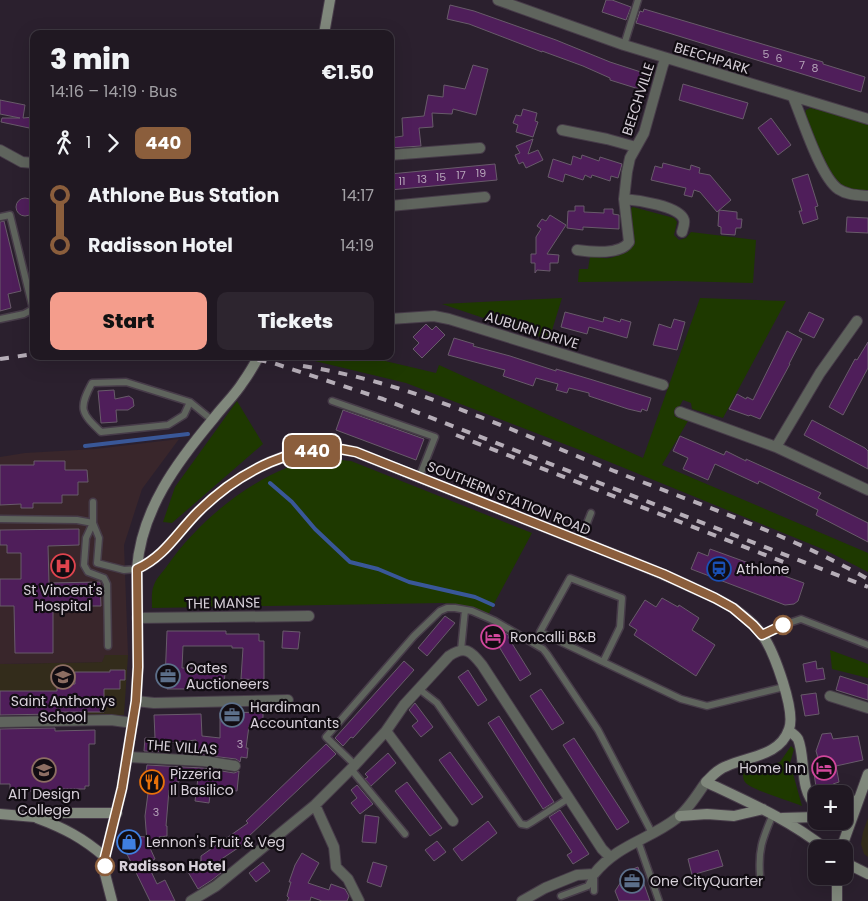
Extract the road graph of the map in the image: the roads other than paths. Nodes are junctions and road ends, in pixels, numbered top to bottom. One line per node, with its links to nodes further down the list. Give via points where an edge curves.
1 (330, 0): 5 (street)
2 (498, 0): 4 (street, BEECHPARK)
3 (638, 0): 6 (lane)
4 (522, 4): 6 (street, BEECHPARK)
5 (325, 30)
6 (624, 45): 7 (street, BEECHPARK)
7 (666, 58): 8 (street, BEECHPARK); 11 (street, BEECHVILLE, via 644,133)
8 (793, 97): 9 (street, BEECHPARK); 16 (street, via 819,160 833,184 849,194)
9 (868, 120)
10 (562, 130): 11 (street, BEECHVILLE)
11 (636, 147): 18 (street, BEECHVILLE, via 630,158)
12 (480, 148): 14 (street)
13 (0, 150): 15 (street)
14 (394, 155)
15 (30, 163)
16 (868, 196)
17 (485, 197): 19 (street)
18 (624, 199): 21 (street, via 655,204 683,217); 22 (street, BEECHVILLE, via 629,235 627,245 604,251)
19 (394, 206)
20 (0, 216): 23 (lane, via 10,214)
21 (682, 232)
22 (577, 250)
23 (30, 297)
24 (30, 311): 25 (lane)
25 (0, 319)
26 (394, 319): 29 (street, AUBURN DRIVE, via 434,316 449,319)
27 (857, 321): 34 (street, via 820,373)
28 (257, 360): 33 (street)
29 (664, 386)
30 (332, 400): 35 (lane, via 436,437)
31 (190, 402): 31 (lane, via 126,382 92,384 85,396 83,410 101,432 168,425 184,415); 33 (lane)
32 (680, 412): 34 (street)
33 (212, 420): 42 (street, via 168,479 153,505 143,532)
34 (776, 447): 36 (street)
35 (419, 478): 41 (street, SOUTHERN STATION ROAD); 42 (street, SOUTHERN STATION ROAD, via 343,449 324,449 287,457 252,472 222,492 198,512 152,562)
36 (868, 490)
37 (93, 502): 40 (lane)
38 (591, 513): 41 (lane)
39 (0, 519): 40 (lane)
40 (93, 523): 42 (lane, via 100,538 97,563 124,570); 48 (lane, via 86,538 84,565 88,572 104,578 107,584)
41 (580, 541): 46 (street, SOUTHERN STATION ROAD, via 715,598 738,612)
42 (137, 569): 45 (street)
43 (465, 610): 49 (lane); 63 (lane, via 440,611 414,636 326,737); 79 (lane, via 495,621 542,649 598,730)
44 (309, 616): 45 (street, THE MANSE)
45 (137, 618): 55 (street)
46 (762, 635): 47 (lane, via 802,619); 51 (street, SOUTHERN STATION ROAD)
47 (868, 645)
48 (108, 646)
49 (461, 650): 52 (street, via 449,656); 67 (street, via 470,652 482,665)
50 (603, 662): 50 (lane, via 540,632 570,578 622,598 620,627); 51 (lane, via 681,699 707,706)
51 (784, 687): 60 (street, SOUTHERN STATION ROAD, via 791,718)
52 (419, 689): 59 (street); 67 (lane, via 441,708 521,824 532,822)
53 (830, 696): 56 (street)
54 (288, 700): 55 (street)
55 (136, 701): 58 (street)
56 (868, 708)
57 (0, 722): 58 (street, via 111,720)
58 (133, 723): 61 (street)
59 (386, 731): 63 (street); 78 (street)
60 (789, 731): 65 (street, via 774,749 728,765); 66 (street, via 798,738)
61 (128, 757): 62 (street, THE VILLAS); 72 (street)
62 (235, 766)
63 (353, 767): 70 (street); 80 (lane)
64 (868, 774): 68 (street)
65 (706, 782): 71 (street); 74 (street)
66 (808, 792)
67 (569, 798): 85 (street)
68 (857, 800): 69 (street); 82 (street)
69 (853, 802)
70 (315, 805): 94 (street, via 206,893); 95 (street, via 334,847 336,866 348,878)
71 (763, 809): 74 (street, via 734,816); 75 (street)
72 (117, 812): 76 (street); 84 (street)
73 (0, 814): 76 (street)
74 (680, 816): 79 (street)
75 (777, 816): 77 (street); 81 (street); 89 (lane, via 761,842)
76 (35, 817): 84 (street, via 85,840)
77 (808, 817)
78 (453, 821)
79 (652, 833): 83 (street)
80 (405, 834)
81 (816, 840)
82 (844, 840)
83 (638, 841): 85 (street); 97 (lane)
84 (105, 857): 93 (street, via 105,874)
85 (610, 857): 87 (street)
86 (853, 866): 88 (street)
87 (594, 874): 91 (lane); 92 (lane, via 588,886); 96 (street, via 577,874)
88 (868, 874)
89 (760, 875)
90 (837, 885): 98 (street)
91 (594, 891)
92 (561, 896)
93 (112, 901)
94 (191, 901)
95 (359, 901)
96 (522, 901)
97 (659, 901)
98 (837, 901)

